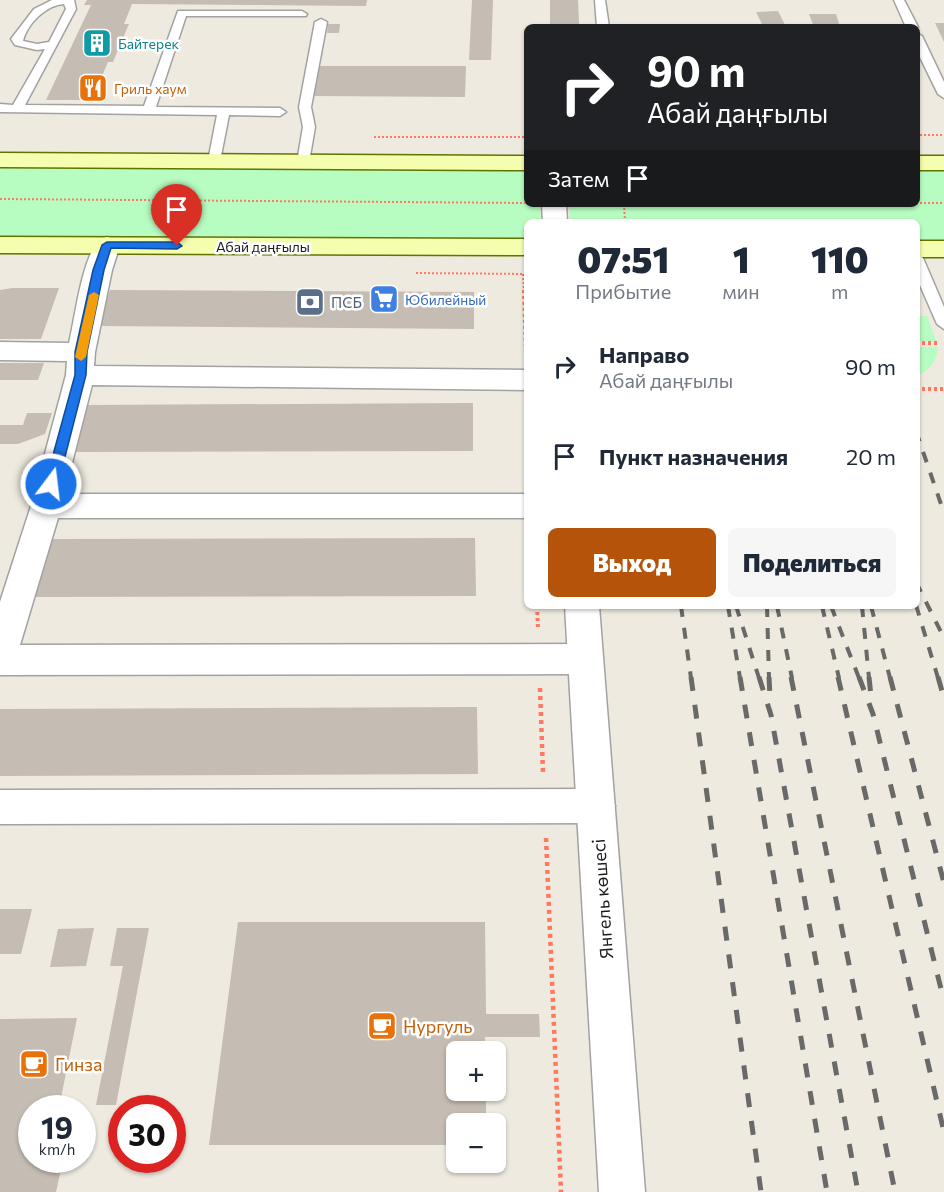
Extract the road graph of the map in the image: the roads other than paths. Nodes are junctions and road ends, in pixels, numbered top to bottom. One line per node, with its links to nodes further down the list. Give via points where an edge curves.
1 (600, 0): 5 (lane)
2 (899, 0): 6 (lane)
3 (302, 14): 12 (lane, via 182,13)
4 (321, 22): 17 (lane, via 305,107 309,127)
5 (603, 24)
6 (911, 24)
7 (920, 44): 9 (lane)
8 (52, 45): 8 (lane, via 71,9 69,1 43,6 17,39 28,47); 11 (lane)
9 (944, 94)
10 (0, 108): 11 (lane)
11 (17, 108): 12 (lane)
12 (149, 109): 13 (lane)
13 (224, 110): 14 (lane); 16 (lane)
14 (280, 112)
15 (0, 160): 16 (main road)
16 (214, 161): 17 (main road)
17 (303, 162): 18 (main road)
18 (524, 163)
19 (920, 163): 20 (main road)
20 (944, 163)
21 (0, 244): 22 (main road, Абай даңғылы)
22 (107, 245): 23 (main road, Абай даңғылы); 29 (street)
23 (524, 247)
24 (920, 249): 25 (main road)
25 (944, 249)
26 (920, 267): 27 (lane)
27 (944, 324)
28 (0, 351): 29 (street)
29 (81, 364): 30 (street); 31 (street)
30 (524, 380)
31 (46, 506): 32 (street); 34 (street)
32 (524, 506)
33 (582, 609): 35 (street, Янгель көшесі)
34 (0, 656)
35 (585, 659): 36 (street); 37 (street, Янгель көшесі)
36 (0, 660)
37 (596, 806): 38 (street); 39 (street, Янгель көшесі)
38 (0, 807)
39 (622, 1192)

